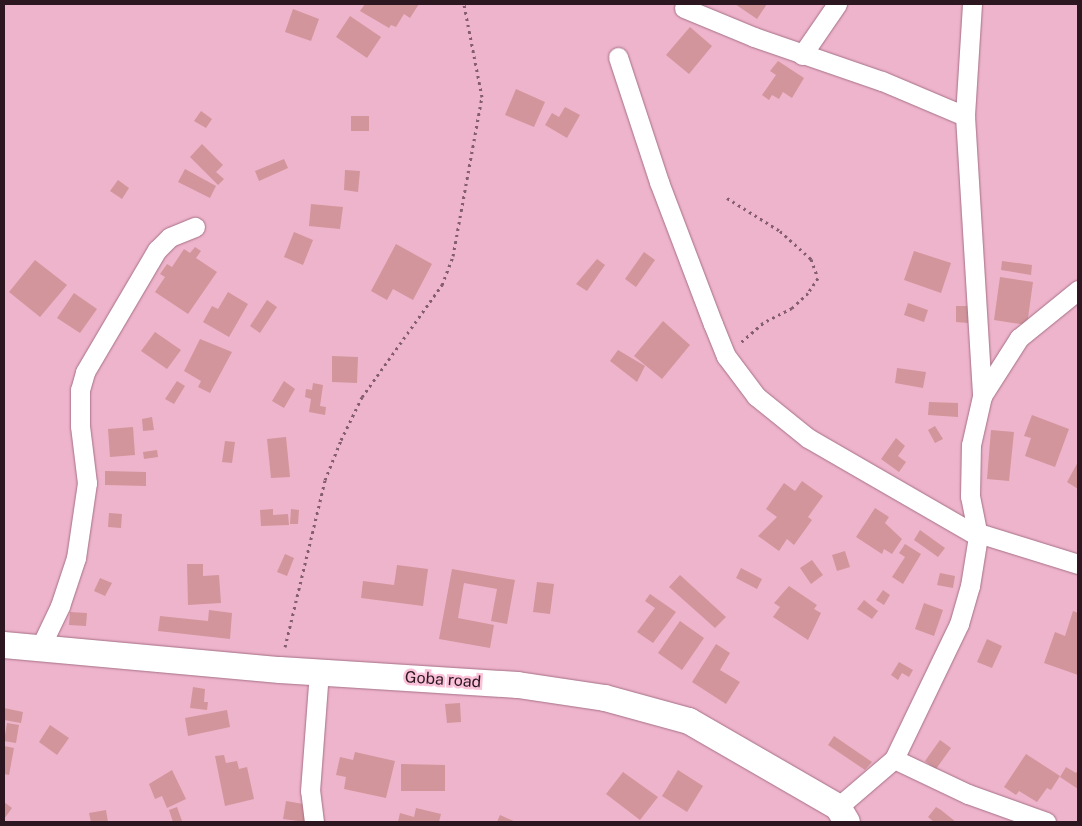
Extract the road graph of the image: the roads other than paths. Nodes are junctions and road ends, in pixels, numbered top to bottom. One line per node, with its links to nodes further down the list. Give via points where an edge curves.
1 (837, 4): 4 (street)
2 (972, 4): 6 (street)
3 (684, 8): 4 (street)
4 (802, 55): 6 (street, via 882,81)
5 (618, 57): 10 (street, via 659,182 726,356 756,396 808,438)
6 (966, 116): 9 (street)
7 (195, 227): 13 (street, via 170,237 157,250 85,372 80,390 80,426 87,483 76,558 60,606)
8 (1078, 290): 9 (street, via 1019,338)
9 (982, 396): 10 (street, via 971,445 970,496)
10 (978, 534): 11 (street); 15 (street, via 970,586 959,624)
11 (1078, 564)
12 (4, 645): 13 (street, Goba road)
13 (40, 648): 14 (street, Goba road)
14 (319, 672): 16 (street, Goba road, via 518,685 605,698 690,721); 17 (street, via 310,791)
15 (894, 759): 16 (street); 18 (street, via 968,794)
16 (842, 815)
17 (314, 822)
18 (1046, 822)

